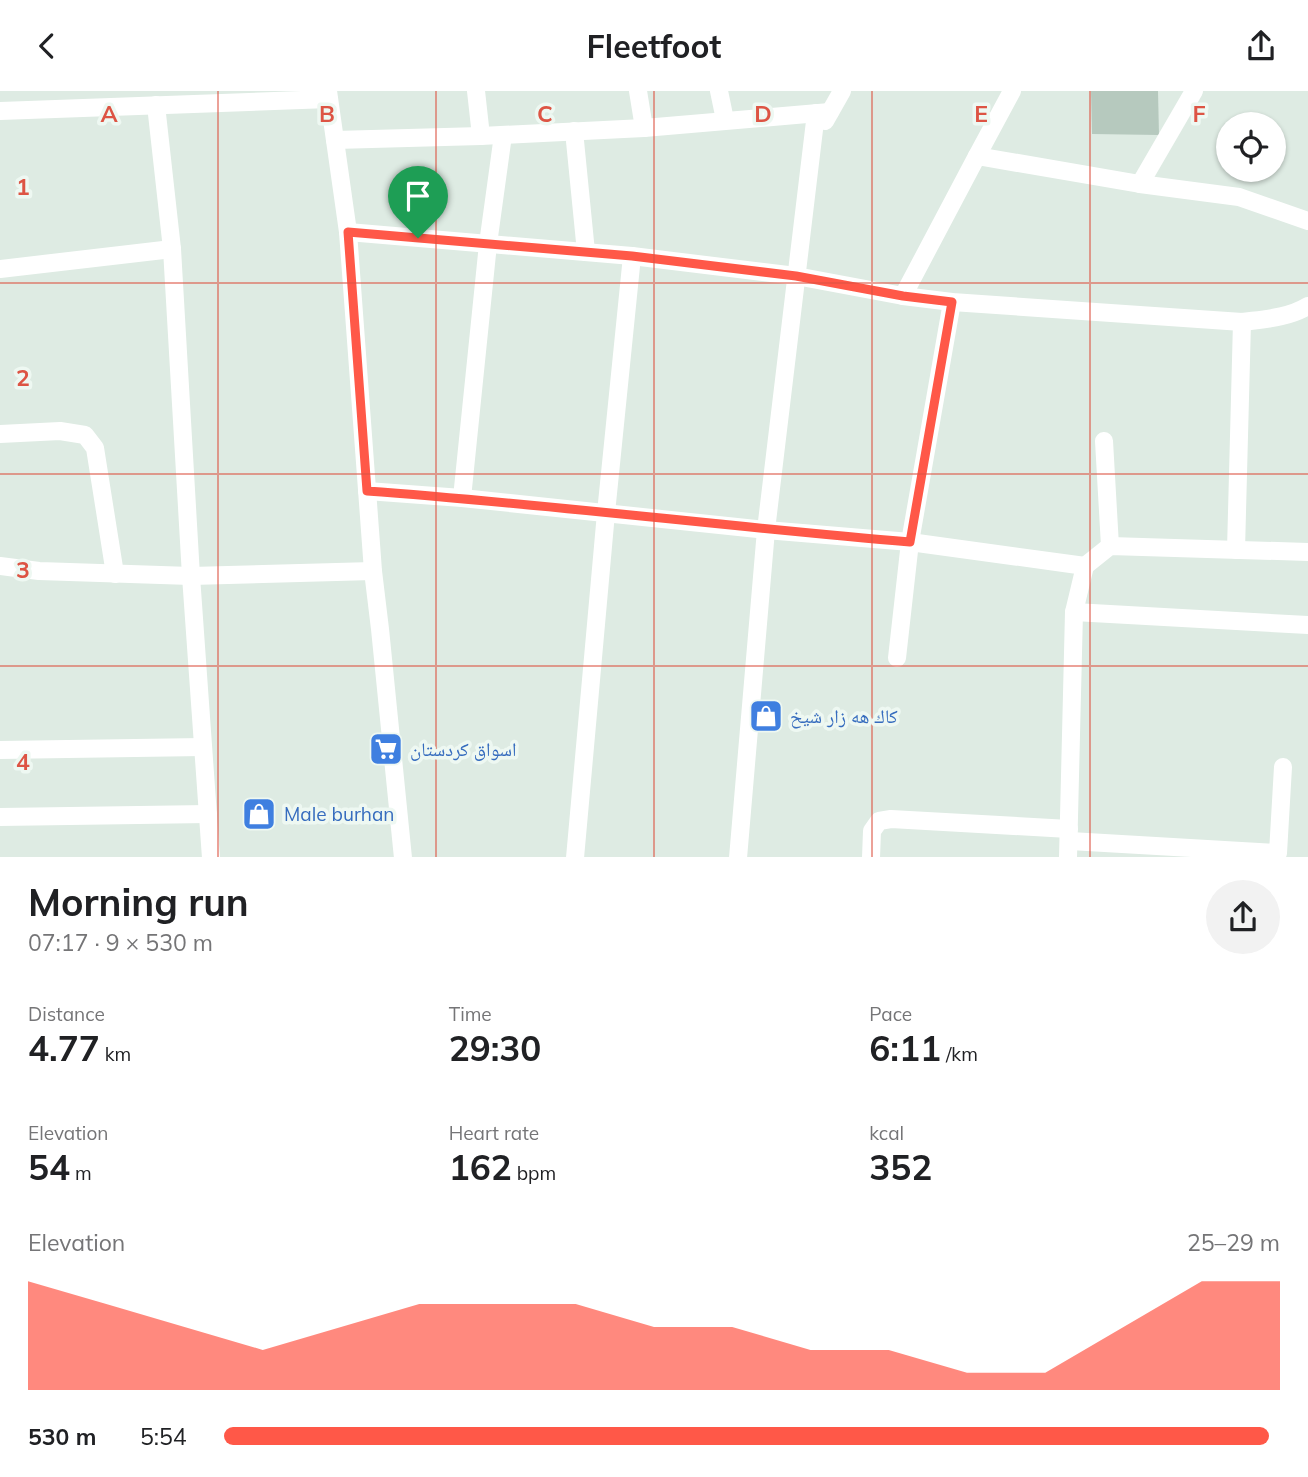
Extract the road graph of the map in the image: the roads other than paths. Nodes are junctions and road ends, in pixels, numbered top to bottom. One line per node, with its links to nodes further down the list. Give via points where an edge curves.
1 (476, 91): 15 (street)
2 (638, 91): 12 (street)
3 (719, 91): 11 (street)
4 (842, 91): 10 (street)
5 (1012, 91): 17 (street)
6 (1194, 91): 18 (street)
7 (329, 95): 8 (street); 16 (street)
8 (156, 105): 9 (street); 22 (street)
9 (0, 111)
10 (823, 113): 11 (street); 26 (street, via 812,144)
11 (725, 120): 12 (street)
12 (644, 128): 13 (street)
13 (574, 131): 14 (street); 23 (street)
14 (503, 135): 15 (street); 21 (street)
15 (481, 136): 16 (street)
16 (335, 140): 20 (street)
17 (977, 156): 18 (street); 27 (street)
18 (1140, 184): 19 (street, via 1239,197)
19 (1308, 222)
20 (348, 232): 21 (street); 33 (street)
21 (488, 244): 23 (street); 34 (street)
22 (172, 249): 25 (street); 45 (street)
23 (586, 252): 24 (street)
24 (632, 256): 26 (street); 35 (street)
25 (0, 269)
26 (796, 276): 27 (street); 36 (street)
27 (903, 296): 28 (street)
28 (952, 302): 30 (street); 37 (street)
29 (1308, 306): 30 (street, via 1274,319)
30 (1242, 322): 39 (street)
31 (0, 434): 44 (street, via 60,431 85,435 96,448)
32 (1104, 441): 38 (street)
33 (367, 491): 34 (street); 43 (street)
34 (462, 498): 35 (street)
35 (606, 513): 36 (street); 57 (street)
36 (766, 530): 37 (street); 58 (street)
37 (910, 542): 42 (street); 48 (street)
38 (1110, 546): 39 (street); 42 (street)
39 (1236, 550): 40 (street)
40 (1308, 552)
41 (0, 566): 44 (street)
42 (1085, 566): 46 (street)
43 (373, 571): 45 (street); 56 (street)
44 (115, 574): 45 (street)
45 (191, 576): 49 (street)
46 (1074, 612): 47 (street); 54 (street)
47 (1308, 625)
48 (897, 658)
49 (203, 747): 50 (street); 52 (street)
50 (0, 750)
51 (1283, 767): 54 (street, via 1278,853)
52 (208, 814): 53 (street); 55 (street)
53 (0, 817)
54 (1069, 842): 59 (street, via 891,819 879,821 872,831)
55 (211, 857)
56 (403, 857)
57 (575, 857)
58 (738, 857)
59 (871, 857)

